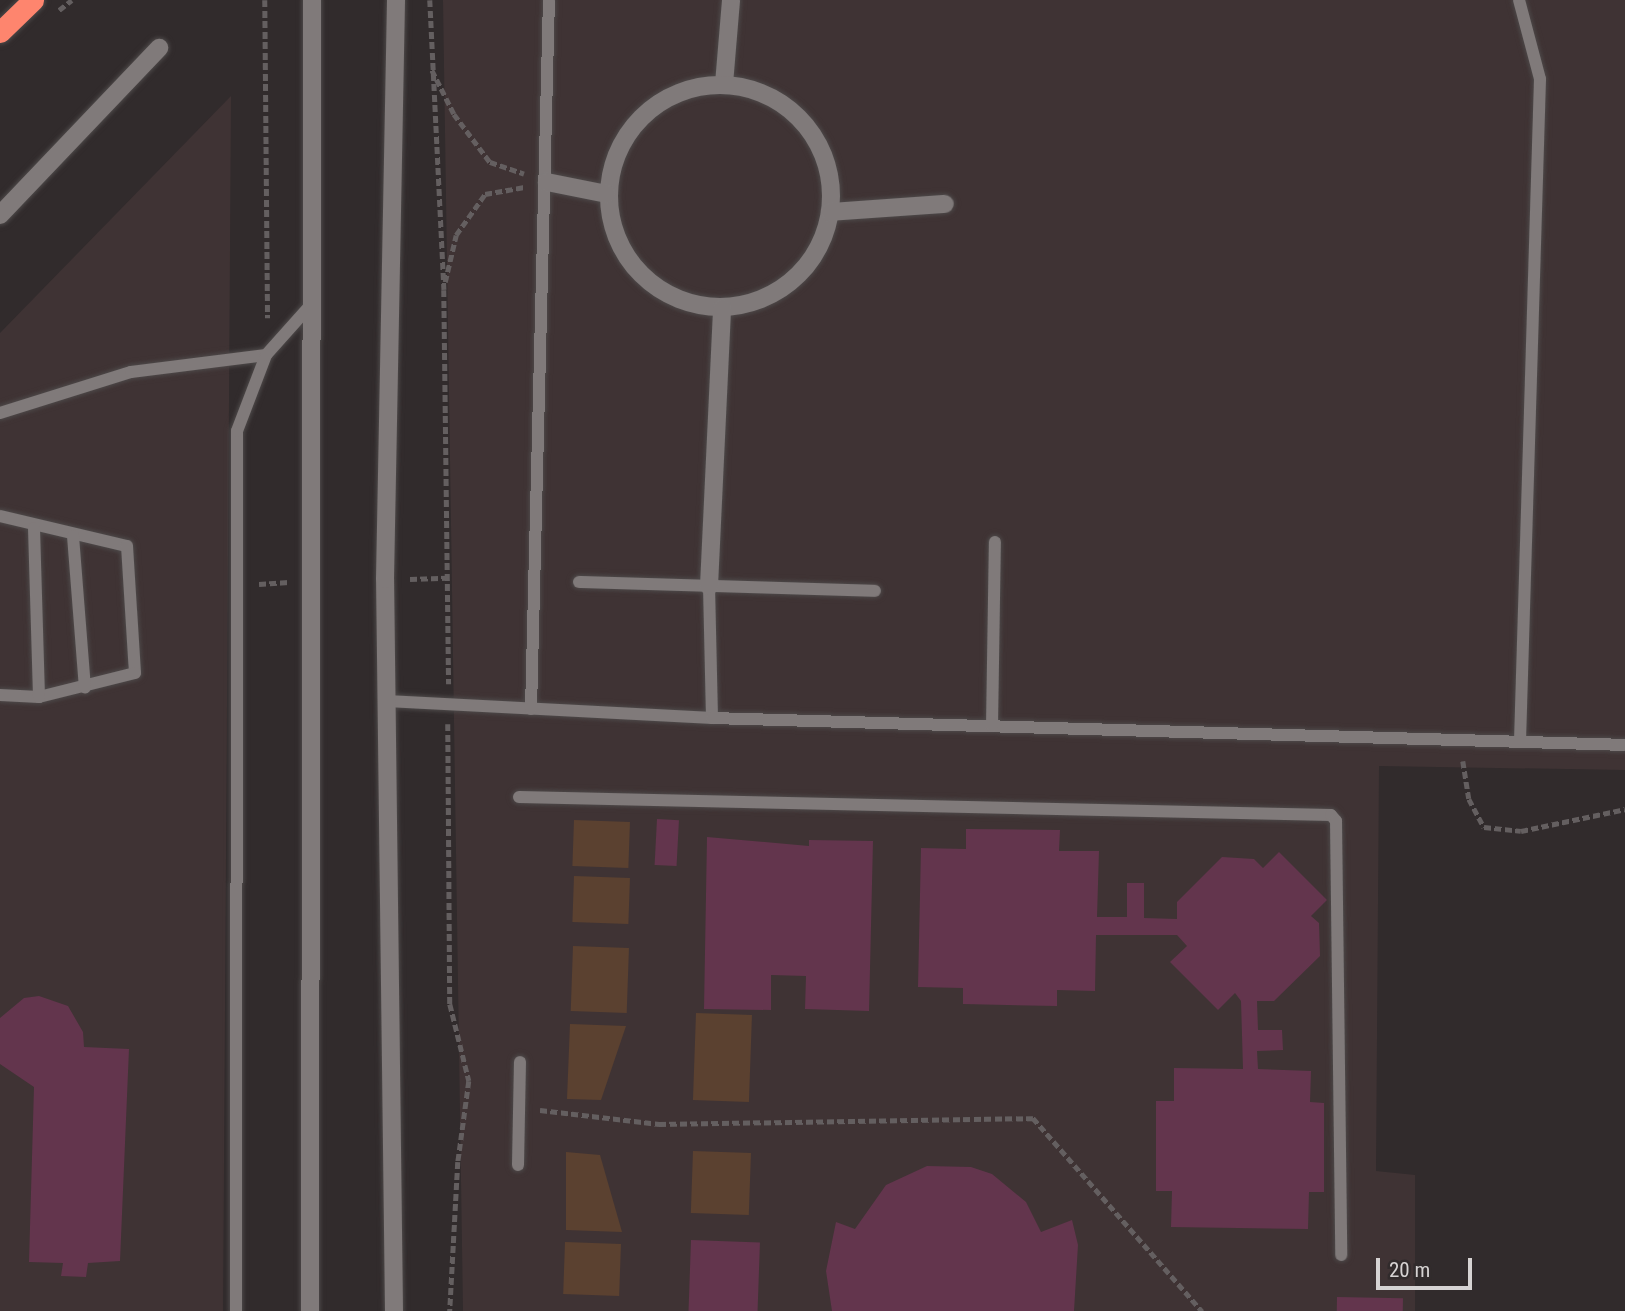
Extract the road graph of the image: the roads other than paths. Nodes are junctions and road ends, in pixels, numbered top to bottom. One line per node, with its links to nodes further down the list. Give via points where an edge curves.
1 (33, 0): 9 (highway)
2 (302, 0): 8 (main road)
3 (312, 0): 8 (main road)
4 (550, 0): 12 (lane)
5 (731, 0): 11 (main road)
6 (1519, 0): 35 (lane, via 1540,79)
7 (396, 3): 31 (main road, via 385,579)
8 (313, 24): 18 (main road)
9 (0, 32)
10 (159, 48): 16 (main road)
11 (724, 84): 13 (main road, via 678,92 640,118 615,157); 15 (main road, via 769,96 805,124 827,166)
12 (547, 182): 13 (main road); 32 (lane)
13 (607, 194): 17 (main road, via 621,248 642,276 670,296)
14 (945, 204): 15 (main road)
15 (830, 212): 17 (main road, via 824,234 800,274 761,300)
16 (0, 215)
17 (722, 307): 26 (main road)
18 (308, 308): 19 (lane); 42 (main road)
19 (266, 355): 20 (lane, via 131,372); 41 (lane, via 237,431)
20 (0, 413)
21 (0, 516): 22 (lane)
22 (34, 528): 23 (lane); 30 (lane)
23 (73, 536): 28 (lane); 28 (lane, via 127,546 135,673)
24 (995, 542): 34 (lane)
25 (579, 582): 26 (lane)
26 (709, 586): 27 (lane); 33 (lane)
27 (875, 591)
28 (85, 688): 30 (lane)
29 (0, 695): 30 (lane)
30 (39, 698)
31 (388, 701): 32 (lane); 43 (main road)
32 (531, 709): 33 (lane)
33 (712, 718): 34 (lane)
34 (992, 726): 35 (lane)
35 (1520, 741): 36 (lane)
36 (1625, 745)
37 (519, 797): 40 (lane, via 1331,815 1336,821)
38 (520, 1062): 39 (lane)
39 (518, 1165)
40 (1341, 1255)
41 (236, 1311)
42 (310, 1311)
43 (394, 1311)

